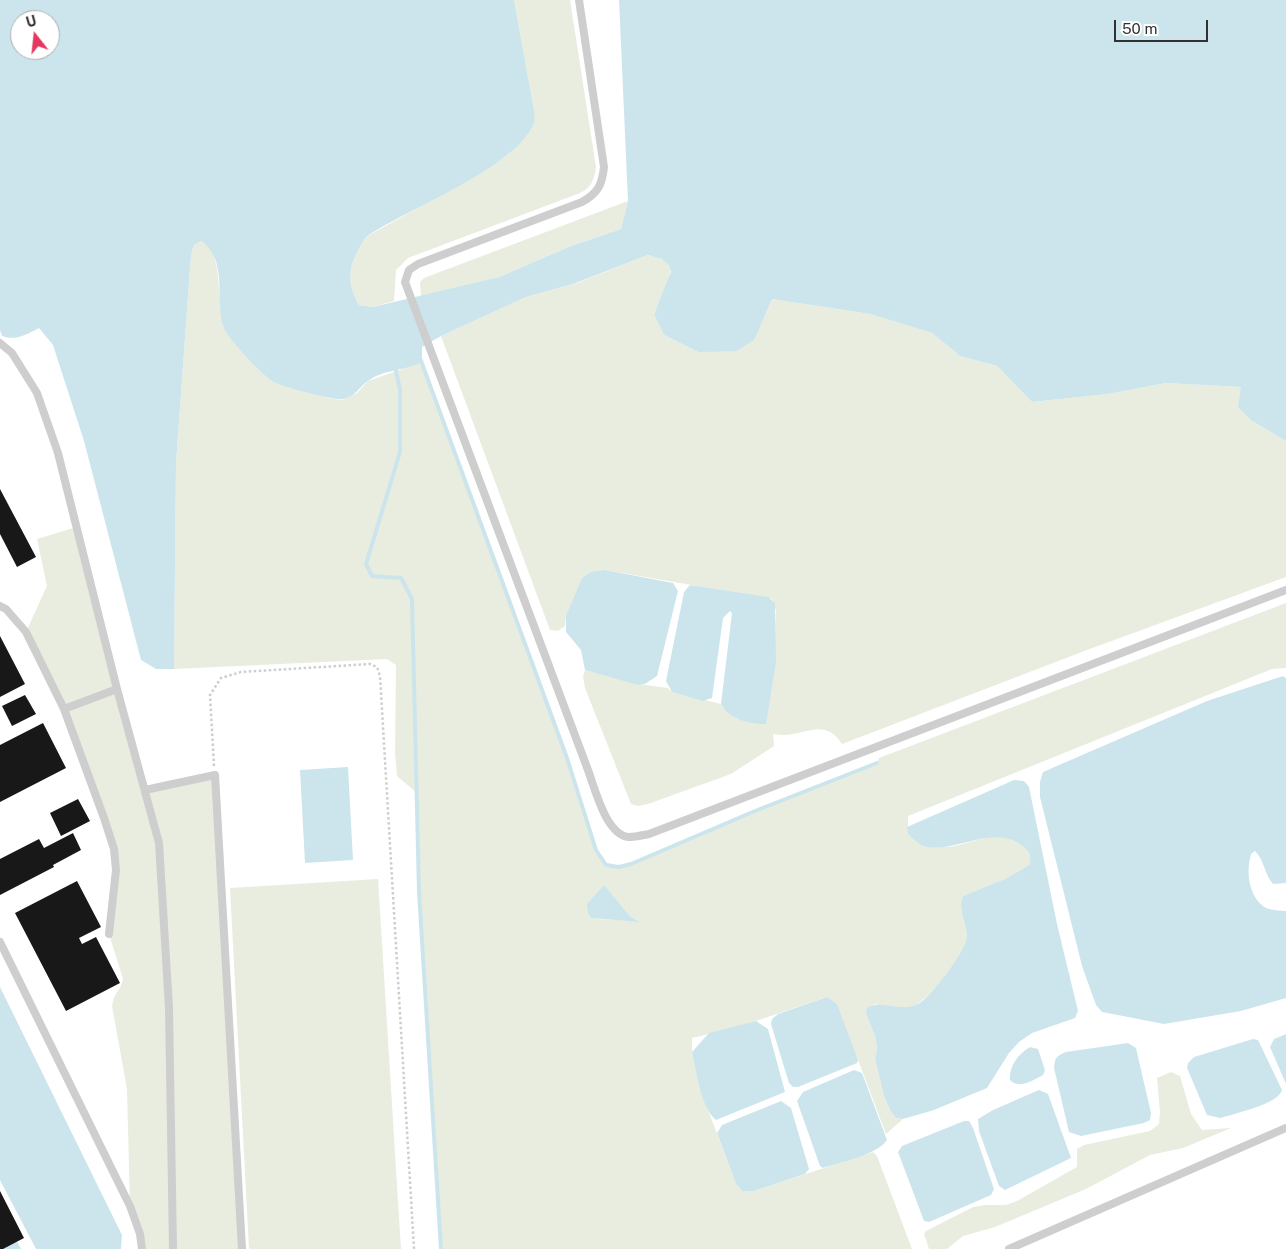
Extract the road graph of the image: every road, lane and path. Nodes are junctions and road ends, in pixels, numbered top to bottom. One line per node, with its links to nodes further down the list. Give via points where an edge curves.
1 (579, 0): 3 (lane, via 604,167 598,191 582,202 418,264 406,276 409,292 608,822 618,833 629,837 649,834)
2 (0, 343): 5 (lane, via 12,353 37,393 58,453)
3 (1286, 590)
4 (0, 606): 6 (lane, via 26,632)
5 (117, 689): 6 (lane); 8 (lane)
6 (64, 708): 9 (lane, via 114,848 116,870)
7 (215, 775): 8 (lane); 14 (lane); 15 (path, via 210,695 221,678 250,672 370,664 377,667 381,686)
8 (145, 790): 13 (lane, via 159,843 169,1008)
9 (110, 934)
10 (0, 942): 12 (lane, via 130,1206)
11 (1286, 1128): 16 (lane)
12 (142, 1249)
13 (173, 1249)
14 (242, 1249)
15 (414, 1249)
16 (1009, 1249)

